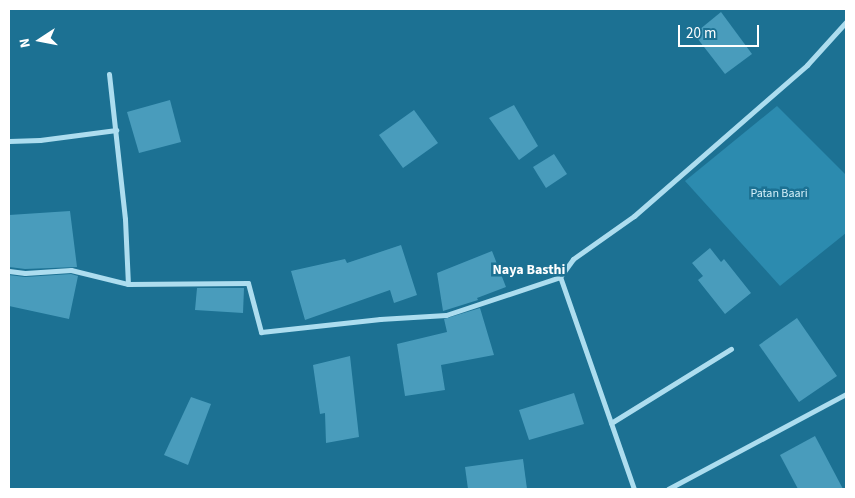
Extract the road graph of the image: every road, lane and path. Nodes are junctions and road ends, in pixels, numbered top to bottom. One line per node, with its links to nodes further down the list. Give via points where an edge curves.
1 (846, 22): 6 (street, via 807,65 634,216 573,259)
2 (109, 74): 3 (street)
3 (116, 130): 4 (street); 7 (street)
4 (9, 141)
5 (9, 271): 7 (street, via 70,270)
6 (560, 277): 7 (street, via 446,315 261,332 248,283); 10 (street)
7 (128, 284)
8 (731, 349): 10 (street)
9 (846, 394): 12 (street)
10 (611, 423): 11 (street)
11 (634, 489)
12 (668, 489)

